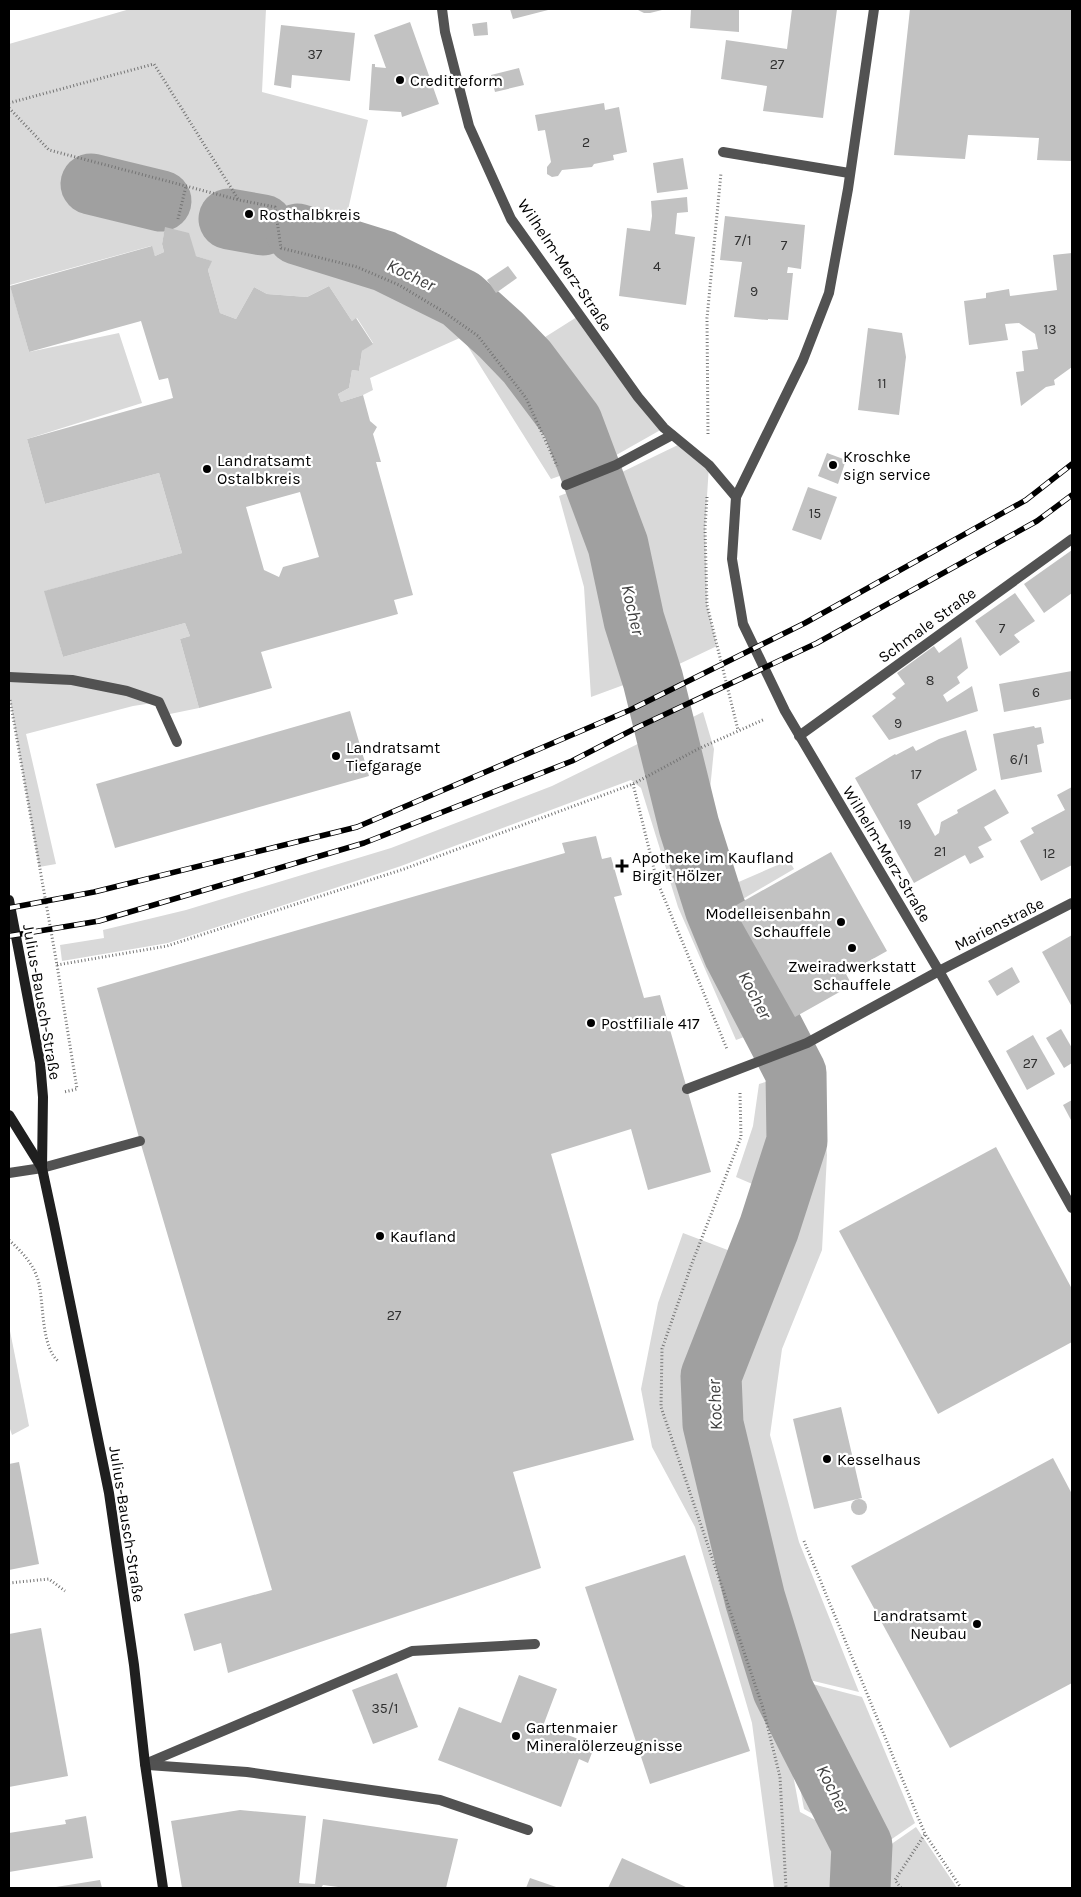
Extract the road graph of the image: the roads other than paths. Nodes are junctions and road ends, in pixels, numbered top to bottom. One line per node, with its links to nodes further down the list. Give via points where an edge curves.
1 (442, 9): 5 (street, Wilhelm-Merz-Straße, via 469,126 511,219 638,397)
2 (874, 9): 4 (street, Wilhelm-Merz-Straße)
3 (723, 152): 4 (street)
4 (849, 172): 7 (street, Wilhelm-Merz-Straße, via 829,293 803,360)
5 (672, 435): 6 (street, via 616,465); 7 (street, Wilhelm-Merz-Straße, via 708,465)
6 (566, 485)
7 (736, 497): 10 (street, Wilhelm-Merz-Straße, via 732,559 743,624)
8 (1072, 539): 10 (street, Schmale Straße)
9 (9, 677): 11 (street, via 72,680 127,691 159,702)
10 (799, 736): 14 (street, Wilhelm-Merz-Straße)
11 (177, 742)
12 (9, 900): 18 (main road, Julius-Bausch-Straße, via 40,1062)
13 (1072, 903): 14 (street, Marienstraße)
14 (939, 971): 15 (street, Marienstraße, via 807,1044); 20 (street, Wilhelm-Merz-Straße)
15 (687, 1089)
16 (9, 1115): 18 (main road, Julius-Bausch-Straße)
17 (140, 1142): 18 (street)
18 (42, 1168): 19 (street); 22 (main road, Julius-Bausch-Straße, via 110,1502)
19 (9, 1173)
20 (1072, 1208)
21 (535, 1644): 22 (street, via 412,1651)
22 (145, 1764): 23 (street, via 247,1772 440,1800); 24 (main road, Julius-Bausch-Straße)
23 (528, 1830)
24 (163, 1888)

